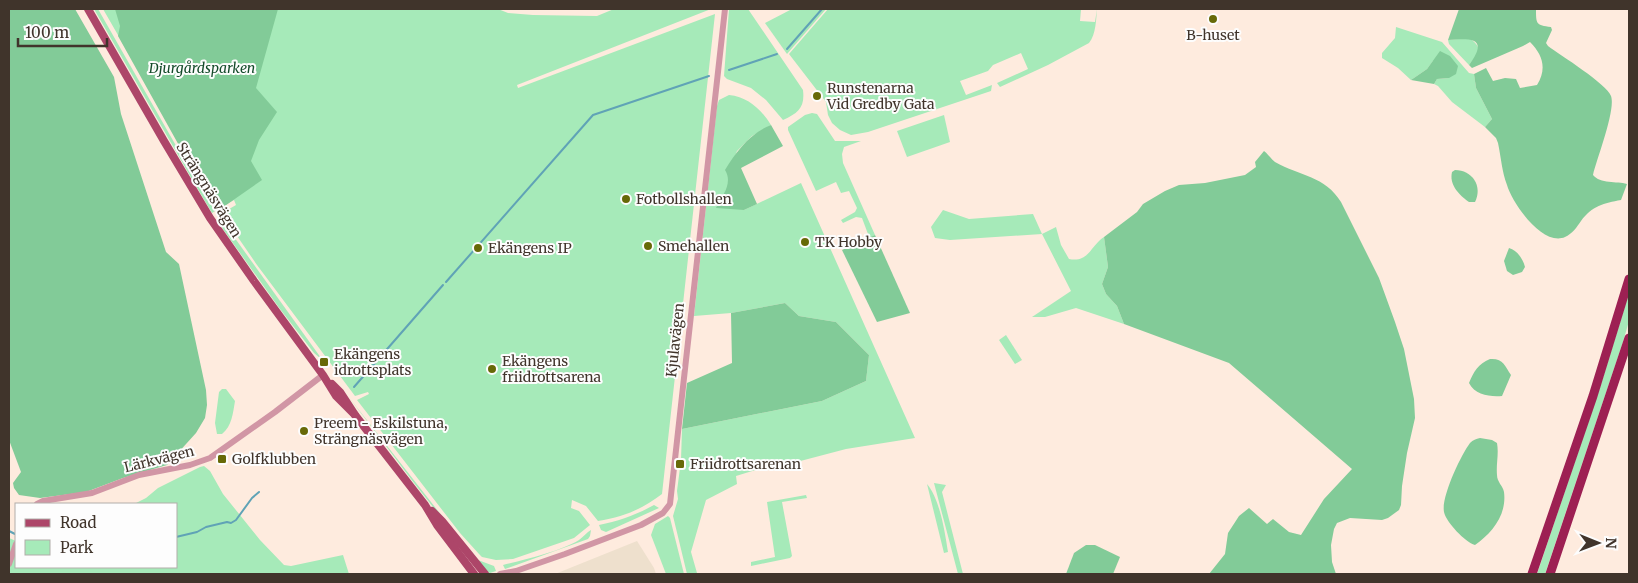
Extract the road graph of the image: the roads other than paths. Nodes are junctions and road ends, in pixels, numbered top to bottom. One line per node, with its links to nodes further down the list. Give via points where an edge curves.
1 (88, 9): 5 (main road, Strängnäsvägen, via 210,218)
2 (725, 9): 10 (street, Kjulavägen, via 670,504 663,513 641,524)
3 (1629, 279): 14 (highway)
4 (1629, 338): 15 (highway)
5 (323, 375): 6 (street, Lärkvägen, via 210,458 140,475 92,493); 7 (main road, Strängnäsvägen, via 340,401 355,415)
6 (39, 503)
7 (425, 505): 11 (main road, Strängnäsvägen); 12 (main road, Strängnäsvägen, via 442,521)
8 (15, 547): 9 (street)
9 (9, 564)
10 (514, 573): 13 (street, Kjulavägen)
11 (474, 574)
12 (484, 574)
13 (500, 574)
14 (1532, 574)
15 (1550, 574)

